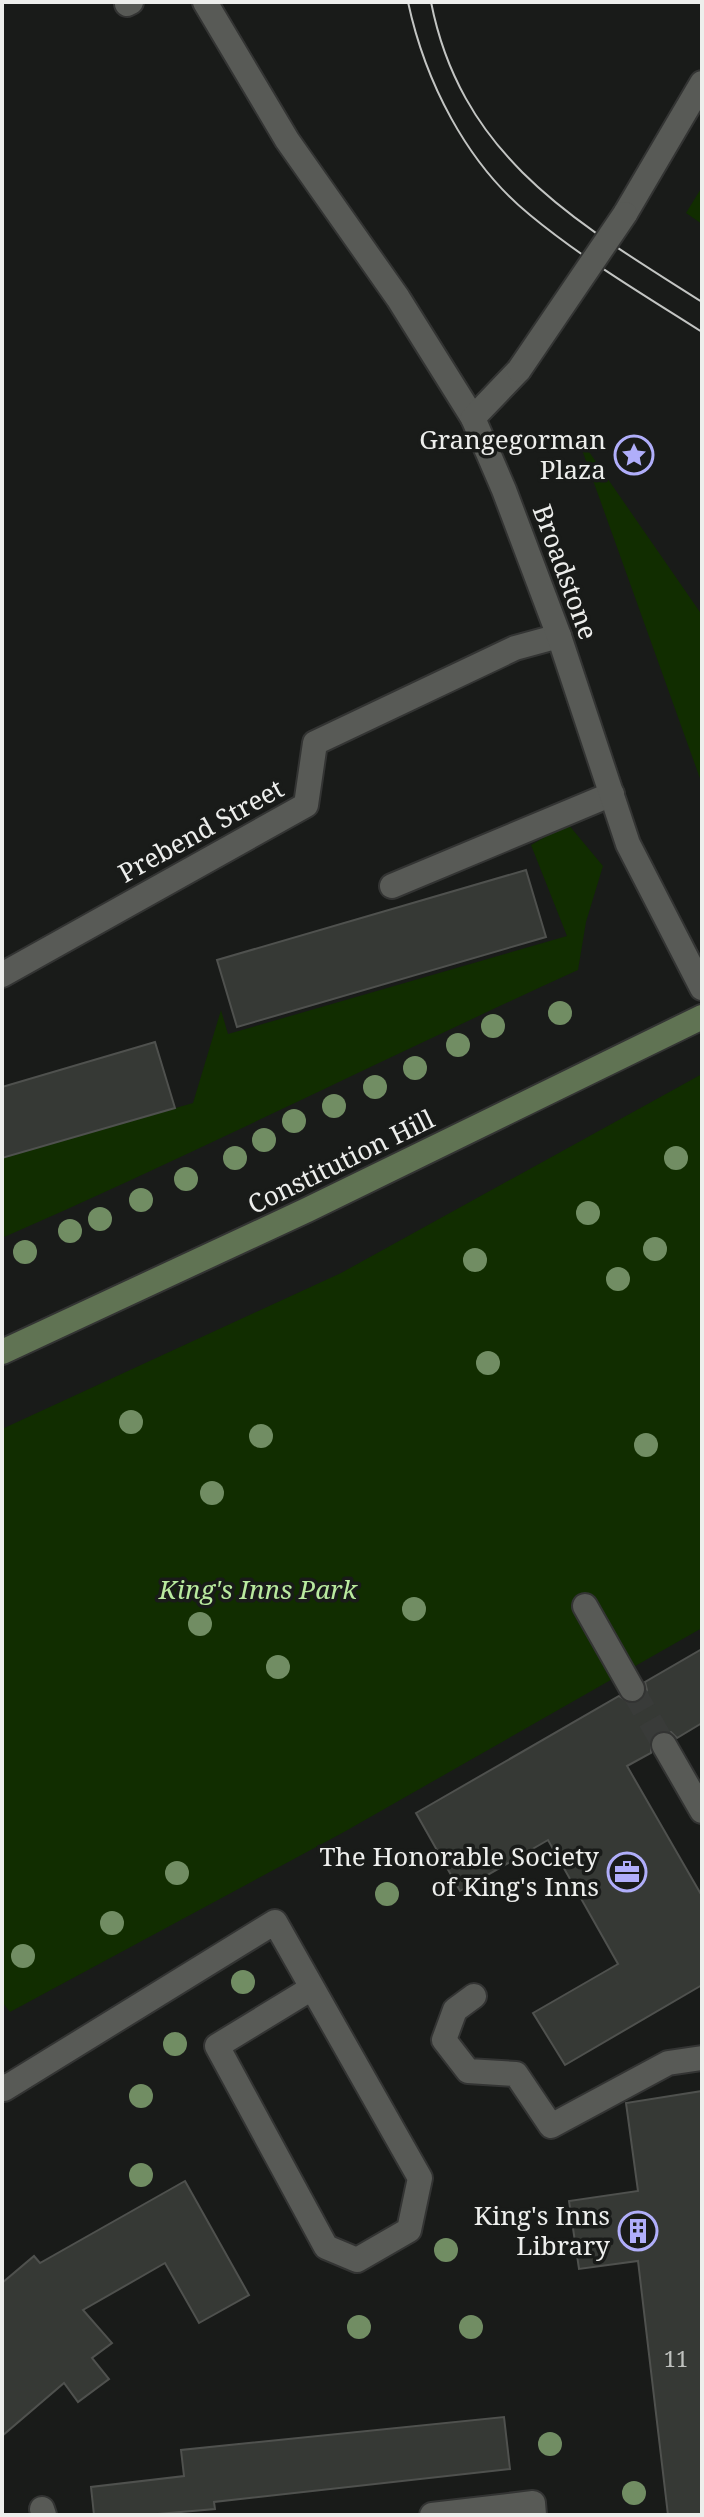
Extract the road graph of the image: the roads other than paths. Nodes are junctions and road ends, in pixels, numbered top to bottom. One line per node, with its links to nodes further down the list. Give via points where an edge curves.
1 (205, 2): 3 (street, Broadstone, via 287,140 398,298)
2 (702, 83): 3 (street, bridge, via 625,214 519,370)
3 (473, 418): 4 (street, Broadstone)
4 (559, 636): 5 (street, Broadstone); 7 (street, Prebend Street, via 515,648 315,743 306,805)
5 (612, 794): 6 (street); 8 (street, Broadstone, via 628,844)
6 (392, 886)
7 (2, 975)
8 (702, 988)
9 (702, 1017): 10 (main road, Constitution Hill)
10 (2, 1352)
11 (585, 1606): 12 (street)
12 (632, 1689)
13 (664, 1745): 14 (street)
14 (702, 1811)
15 (312, 1988): 15 (street, via 217,2046 326,2247 357,2260 409,2230 420,2178); 18 (street, via 275,1922)
16 (474, 1996): 17 (street, via 455,2010 444,2040 468,2071 516,2074 551,2126 668,2063)
17 (702, 2058)
18 (2, 2086)
19 (432, 2515): 20 (street, via 533,2503)
20 (534, 2515)

